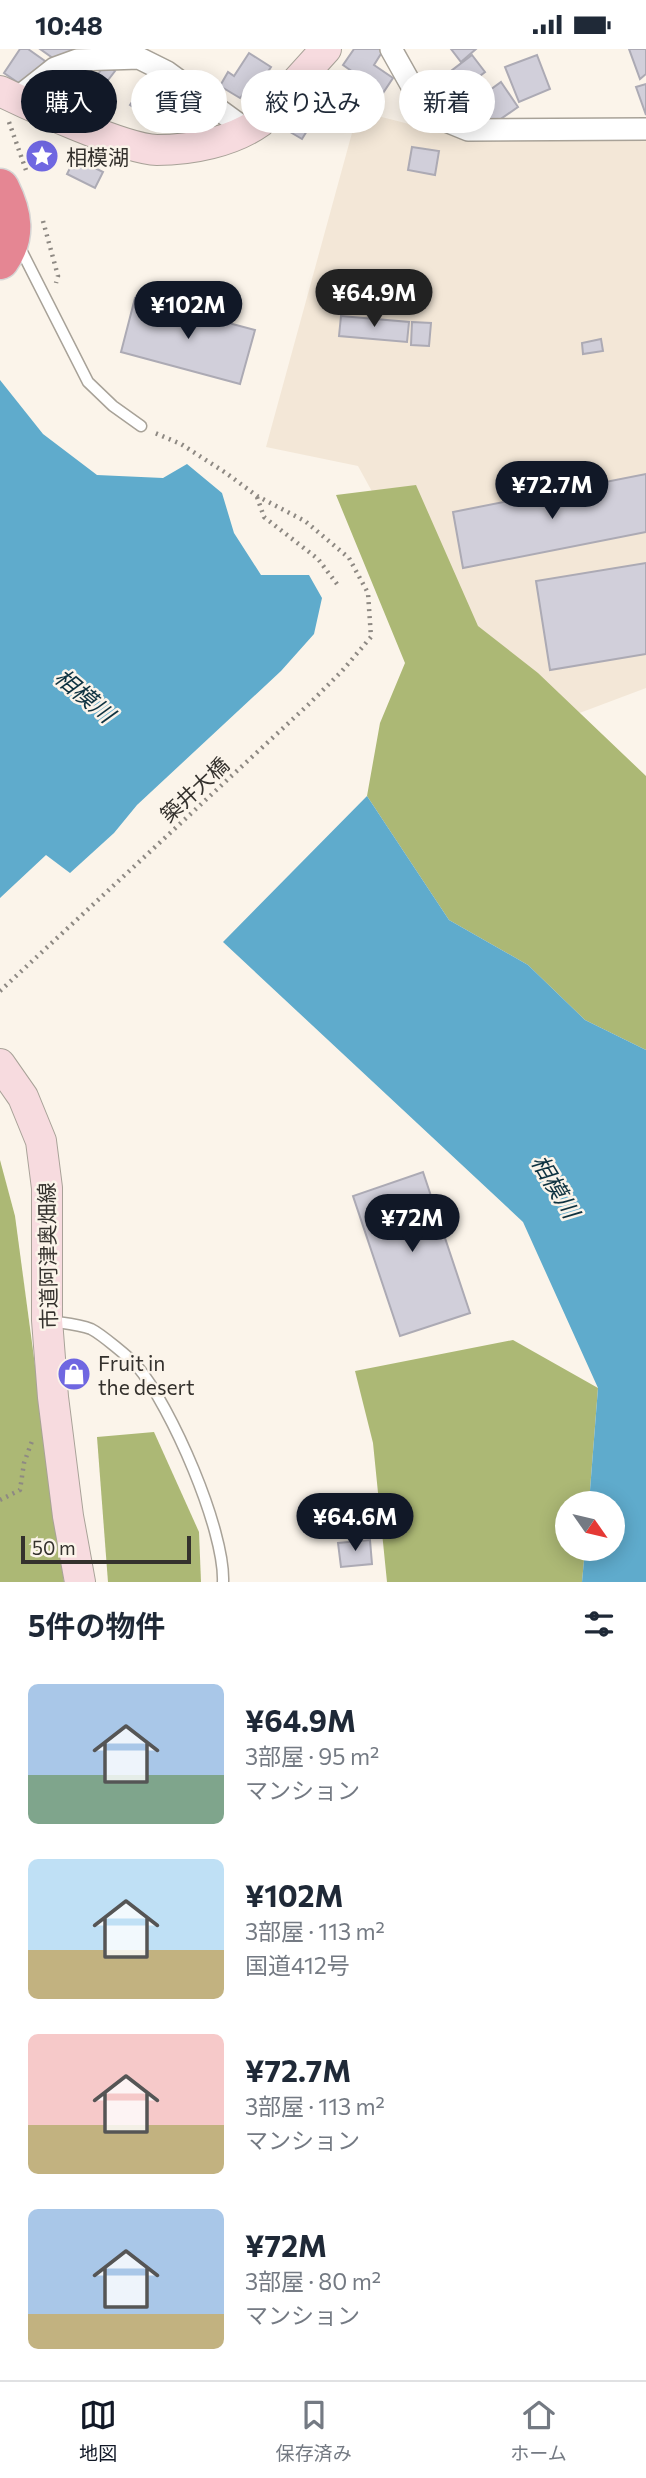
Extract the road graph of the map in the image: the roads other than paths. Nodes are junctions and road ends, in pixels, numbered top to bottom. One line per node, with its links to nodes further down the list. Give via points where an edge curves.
1 (326, 49): 3 (street)
2 (391, 49): 6 (street, via 423,106 468,130)
3 (307, 70)
4 (8, 95): 5 (street, via 77,60 139,58 167,72); 7 (street, via 129,145 156,150 200,145)
5 (241, 126)
6 (646, 129)
7 (241, 133)
8 (0, 188): 9 (highway, via 12,218)
9 (6, 247): 10 (lane, via 88,383)
10 (141, 426)
11 (0, 1064): 12 (street, 市道阿津奥畑線, via 23,1097 41,1141 47,1188)
12 (47, 1320): 13 (street, 市道阿津奥畑線, via 58,1436); 14 (lane, via 92,1329 137,1365 187,1455 213,1518)
13 (80, 1582)
14 (223, 1582)

